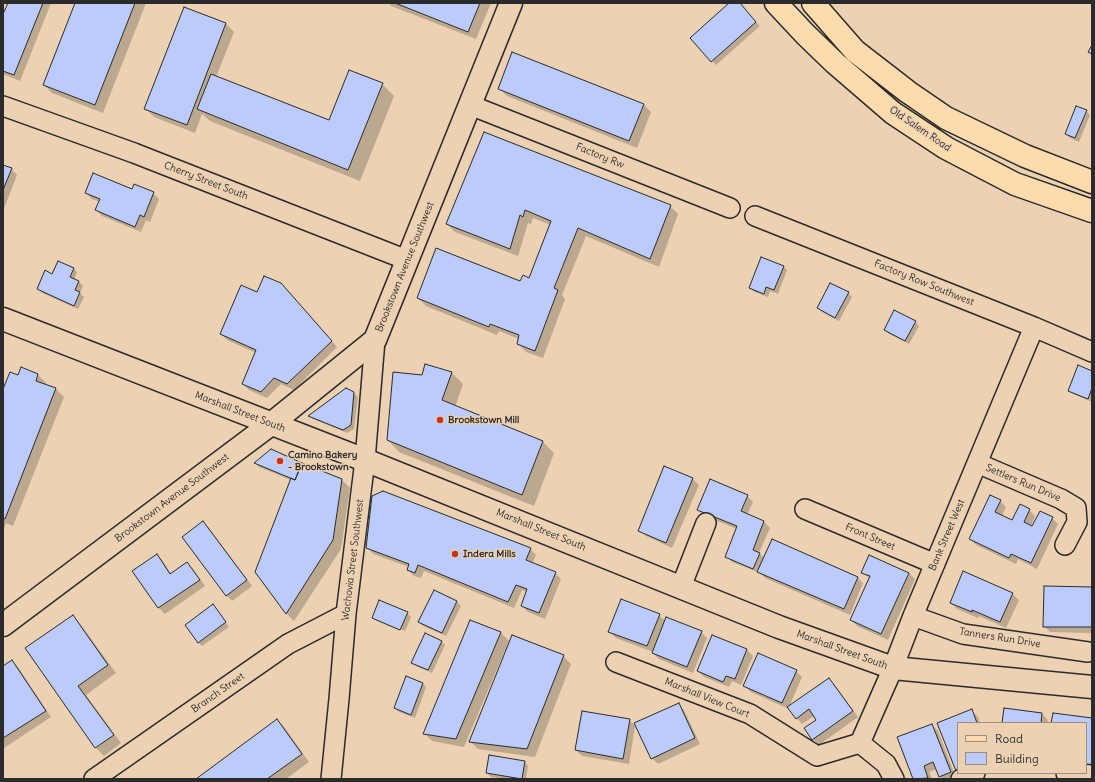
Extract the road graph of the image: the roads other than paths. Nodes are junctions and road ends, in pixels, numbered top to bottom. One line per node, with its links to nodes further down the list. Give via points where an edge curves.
1 (511, 3): 4 (main road, Brookstown Avenue Southwest)
2 (776, 3): 8 (main road, Old Salem Road, via 835,63 893,113 920,131 946,148 1015,184)
3 (812, 3): 6 (main road, via 855,51 946,118 1025,156)
4 (470, 105): 7 (street, Factory Rw); 10 (main road, Brookstown Avenue Southwest)
5 (3, 106): 10 (street, Cherry Street South, via 134,153)
6 (1092, 182)
7 (730, 208)
8 (1092, 211)
9 (755, 216): 12 (street, Factory Row Southwest)
10 (407, 260): 13 (main road, Brookstown Avenue Southwest)
11 (3, 319): 15 (main road, Marshall Street South)
12 (1034, 327): 14 (street, Factory Row Southwest); 17 (street, Bank Street West)
13 (375, 340): 15 (main road, Brookstown Avenue Southwest); 16 (street, Wachovia Street Southwest)
14 (1092, 352)
15 (270, 424): 16 (main road, Marshall Street South); 25 (main road, Brookstown Avenue Southwest)
16 (365, 460): 22 (main road, Marshall Street South); 23 (street, Wachovia Street Southwest)
17 (977, 463): 20 (street, Settlers Run Drive, via 1076,508 1077,522); 21 (street, Bank Street West)
18 (805, 509): 21 (street, Front Street)
19 (706, 524): 22 (street)
20 (1065, 545)
21 (935, 564): 24 (street, Bank Street West)
22 (681, 587): 28 (main road, Marshall Street South, via 779,627)
23 (346, 614): 34 (street, Branch Street, via 288,644); 35 (street, Wachovia Street Southwest)
24 (913, 616): 26 (street, Tanners Run Drive, via 963,634); 28 (street, Bank Street West)
25 (3, 625)
26 (1088, 652)
27 (616, 662): 30 (street, Marshall View Court, via 750,714 817,756)
28 (893, 668): 29 (main road, Marshall Street South); 30 (street, Bank Street West)
29 (1092, 687)
30 (860, 744): 36 (street, via 886,764)
31 (973, 774): 37 (street)
32 (1079, 774): 33 (street)
33 (1092, 775)
34 (94, 779)
35 (331, 779)
36 (894, 779)
37 (961, 779)

